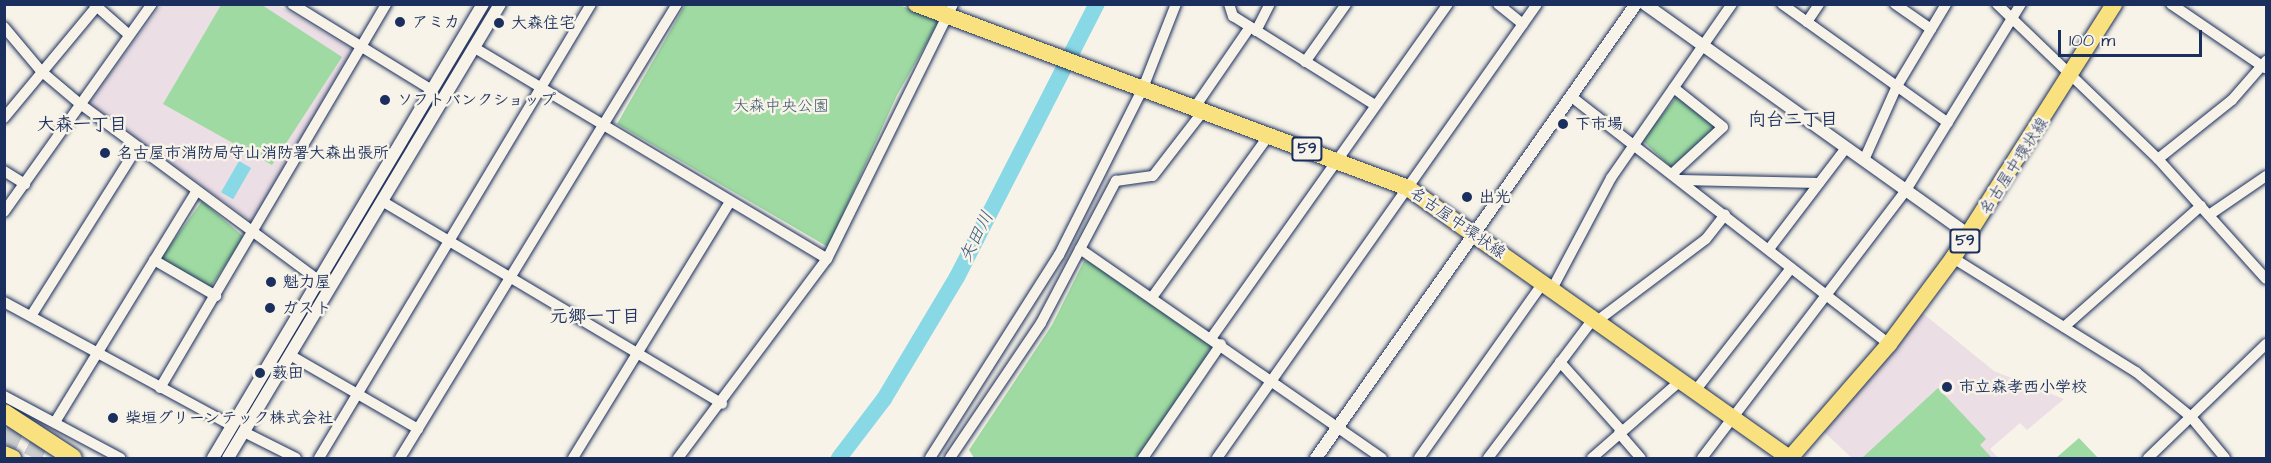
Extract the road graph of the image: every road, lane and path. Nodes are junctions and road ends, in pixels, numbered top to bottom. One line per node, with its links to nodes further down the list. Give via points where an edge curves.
1 (152, 4): 35 (street)
2 (292, 4): 37 (street)
3 (386, 4): 37 (street)
4 (483, 4): 47 (street)
5 (500, 4): 38 (street)
6 (591, 4): 45 (street)
7 (677, 4): 54 (street)
8 (916, 4): 28 (main road, 名古屋中環状線 / 59)
9 (1176, 4): 43 (street)
10 (1229, 4): 33 (street, via 1233,16)
11 (1270, 4): 33 (street)
12 (1346, 4): 39 (street)
13 (1448, 4): 50 (street)
14 (1498, 4): 31 (street)
15 (1537, 4): 31 (street)
16 (1636, 4): 48 (street)
17 (1645, 4): 36 (street)
18 (1732, 4): 36 (street)
19 (1782, 4): 30 (street)
20 (1819, 4): 30 (street)
21 (1895, 4): 34 (street)
22 (1946, 4): 34 (street)
23 (1997, 4): 29 (street)
24 (2021, 4): 29 (street)
25 (2114, 4): 42 (main road, 名古屋中環状線 / 59)
26 (2171, 4): 40 (street)
27 (95, 6): 35 (street); 41 (street)
28 (950, 10): 43 (main road, 名古屋中環状線 / 59, via 973,24); 83 (street)
29 (2014, 19): 42 (street); 53 (street)
30 (1807, 22): 44 (street)
31 (1523, 24): 67 (street)
32 (4, 27): 41 (street)
33 (1253, 29): 39 (street); 51 (street)
34 (1931, 29): 44 (street)
35 (128, 34): 49 (street)
36 (1704, 46): 46 (street); 58 (street)
37 (364, 48): 47 (street); 76 (street)
38 (475, 48): 45 (street); 70 (street)
39 (1305, 62): 50 (street)
40 (2265, 65): 59 (street, via 2232,100)
41 (41, 71): 49 (street); 52 (street)
42 (2073, 73): 59 (street); 78 (main road, 名古屋中環状線 / 59)
43 (1136, 85): 51 (main road, 名古屋中環状線 / 59); 137 (street, via 1059,255)
44 (1897, 86): 53 (street); 61 (street)
45 (542, 87): 54 (street); 79 (street)
46 (1674, 88): 56 (street); 64 (street, via 1723,127)
47 (432, 90): 88 (street)
48 (1573, 98): 56 (street); 77 (street)
49 (79, 104): 57 (street); 66 (street)
50 (1375, 105): 60 (street)
51 (1199, 109): 55 (main road, 名古屋中環状線 / 59); 80 (street, via 1153,176 1116,181)
52 (4, 118)
53 (1948, 123): 68 (street)
54 (603, 124): 71 (street); 86 (street)
55 (1269, 135): 60 (main road, 名古屋中環状線 / 59); 93 (street)
56 (1634, 145): 64 (street); 89 (street)
57 (136, 148): 69 (street); 95 (street)
58 (1846, 148): 61 (street); 65 (street)
59 (2158, 159): 72 (street)
60 (1337, 160): 67 (main road, 名古屋中環状線 / 59); 98 (street)
61 (1864, 160): 68 (street)
62 (4, 171): 66 (street)
63 (2266, 176): 75 (street)
64 (1676, 177): 65 (street); 74 (street)
65 (1819, 183): 81 (street)
66 (25, 184): 73 (street)
67 (1407, 188): 77 (main road, 名古屋中環状線 / 59); 106 (street)
68 (1906, 190): 78 (street); 91 (street)
69 (196, 192): 76 (street); 84 (street)
70 (382, 201): 79 (street); 90 (street)
71 (730, 202): 83 (street); 103 (street)
72 (2201, 206): 75 (street); 97 (street)
73 (4, 212)
74 (1725, 215): 81 (street); 96 (street, via 1706,239)
75 (2209, 215): 87 (street)
76 (254, 233): 88 (street); 92 (street)
77 (1477, 235): 89 (main road, 名古屋中環状線 / 59); 118 (street)
78 (1969, 235): 82 (main road, 名古屋中環状線 / 59)
79 (449, 239): 86 (street); 110 (street)
80 (1080, 249): 93 (street); 124 (street, via 1041,323)
81 (1769, 249): 85 (street)
82 (1953, 258): 97 (street); 100 (main road, 名古屋中環状線 / 59)
83 (827, 259): 112 (street)
84 (154, 260): 92 (street); 102 (street)
85 (1791, 268): 91 (street); 109 (street)
86 (510, 276): 103 (street); 120 (street)
87 (2266, 279)
88 (319, 281): 90 (street); 119 (street)
89 (1547, 286): 96 (main road, 名古屋中環状線 / 59); 142 (street)
90 (330, 289): 104 (street)
91 (1827, 295): 100 (street); 115 (street)
92 (216, 296): 108 (street)
93 (1153, 296): 98 (street)
94 (4, 302): 95 (street)
95 (31, 316): 102 (street)
96 (1595, 320): 105 (street); 107 (main road, 名古屋中環状線 / 59)
97 (2064, 327): 114 (street, via 2136,372)
98 (1212, 337): 99 (street)
99 (1221, 344): 106 (street); 138 (street)
100 (1889, 344): 125 (main road, 名古屋中環状線 / 59)
101 (2266, 344): 114 (street)
102 (98, 352): 108 (street); 116 (street)
103 (637, 354): 112 (street); 135 (street)
104 (290, 355): 110 (street); 119 (street)
105 (1560, 362): 121 (street); 143 (street)
106 (1272, 380): 118 (street); 139 (street)
107 (1680, 381): 109 (main road, 名古屋中環状線 / 59); 121 (street)
108 (160, 388): 119 (street)
109 (1695, 391): 115 (main road, 名古屋中環状線 / 59)
110 (356, 395): 120 (street); 133 (street)
111 (4, 396): 116 (street)
112 (722, 404): 136 (street)
113 (4, 413): 127 (highway)
114 (2192, 417): 147 (street); 148 (street)
115 (1733, 418): 125 (main road, 名古屋中環状線 / 59); 146 (street)
116 (55, 422): 122 (street)
117 (4, 424): 127 (main road)
118 (1340, 425): 140 (street); 141 (street)
119 (238, 429): 130 (street); 131 (street); 132 (street)
120 (418, 429): 134 (street)
121 (1620, 432): 144 (street); 145 (street)
122 (74, 433): 128 (street); 129 (street)
123 (4, 454): 126 (main road)
124 (955, 457)
125 (1795, 457)
126 (14, 459)
127 (72, 459)
128 (79, 459)
129 (120, 459)
130 (213, 459)
131 (228, 459)
132 (296, 459)
133 (319, 459)
134 (400, 459)
135 (573, 459)
136 (678, 459)
137 (930, 459)
138 (1143, 459)
139 (1217, 459)
140 (1316, 459)
141 (1382, 459)
142 (1419, 459)
143 (1488, 459)
144 (1592, 459)
145 (1641, 459)
146 (1702, 459)
147 (2148, 459)
148 (2225, 459)

